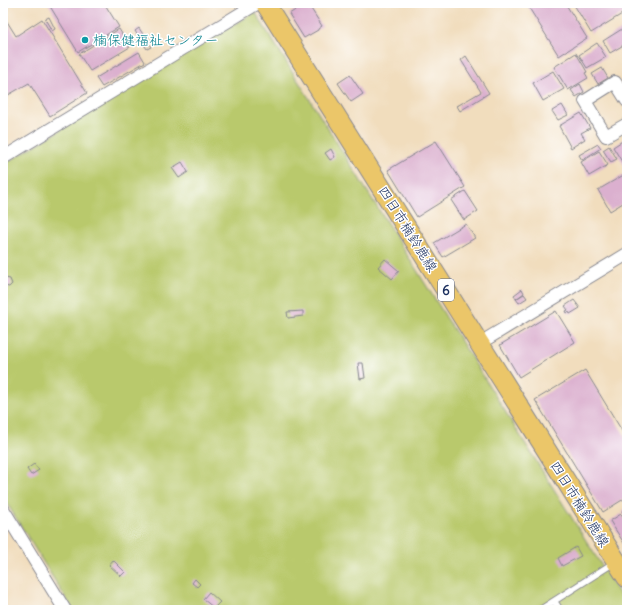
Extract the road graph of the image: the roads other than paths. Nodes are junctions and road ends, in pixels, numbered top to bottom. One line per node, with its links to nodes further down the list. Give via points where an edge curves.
1 (258, 3): 5 (street)
2 (265, 3): 7 (main road, 四日市楠鈴鹿線 / 6)
3 (627, 101): 4 (street, via 615,82 585,101 606,136)
4 (627, 124)
5 (3, 158)
6 (627, 254): 7 (street)
7 (480, 343): 9 (main road, 四日市楠鈴鹿線 / 6)
8 (3, 509): 12 (street)
9 (617, 562): 10 (main road, 四日市楠鈴鹿線 / 6); 11 (lane)
10 (627, 578)
11 (554, 601): 13 (lane); 14 (lane)
12 (59, 608)
13 (540, 610)
14 (560, 610)

